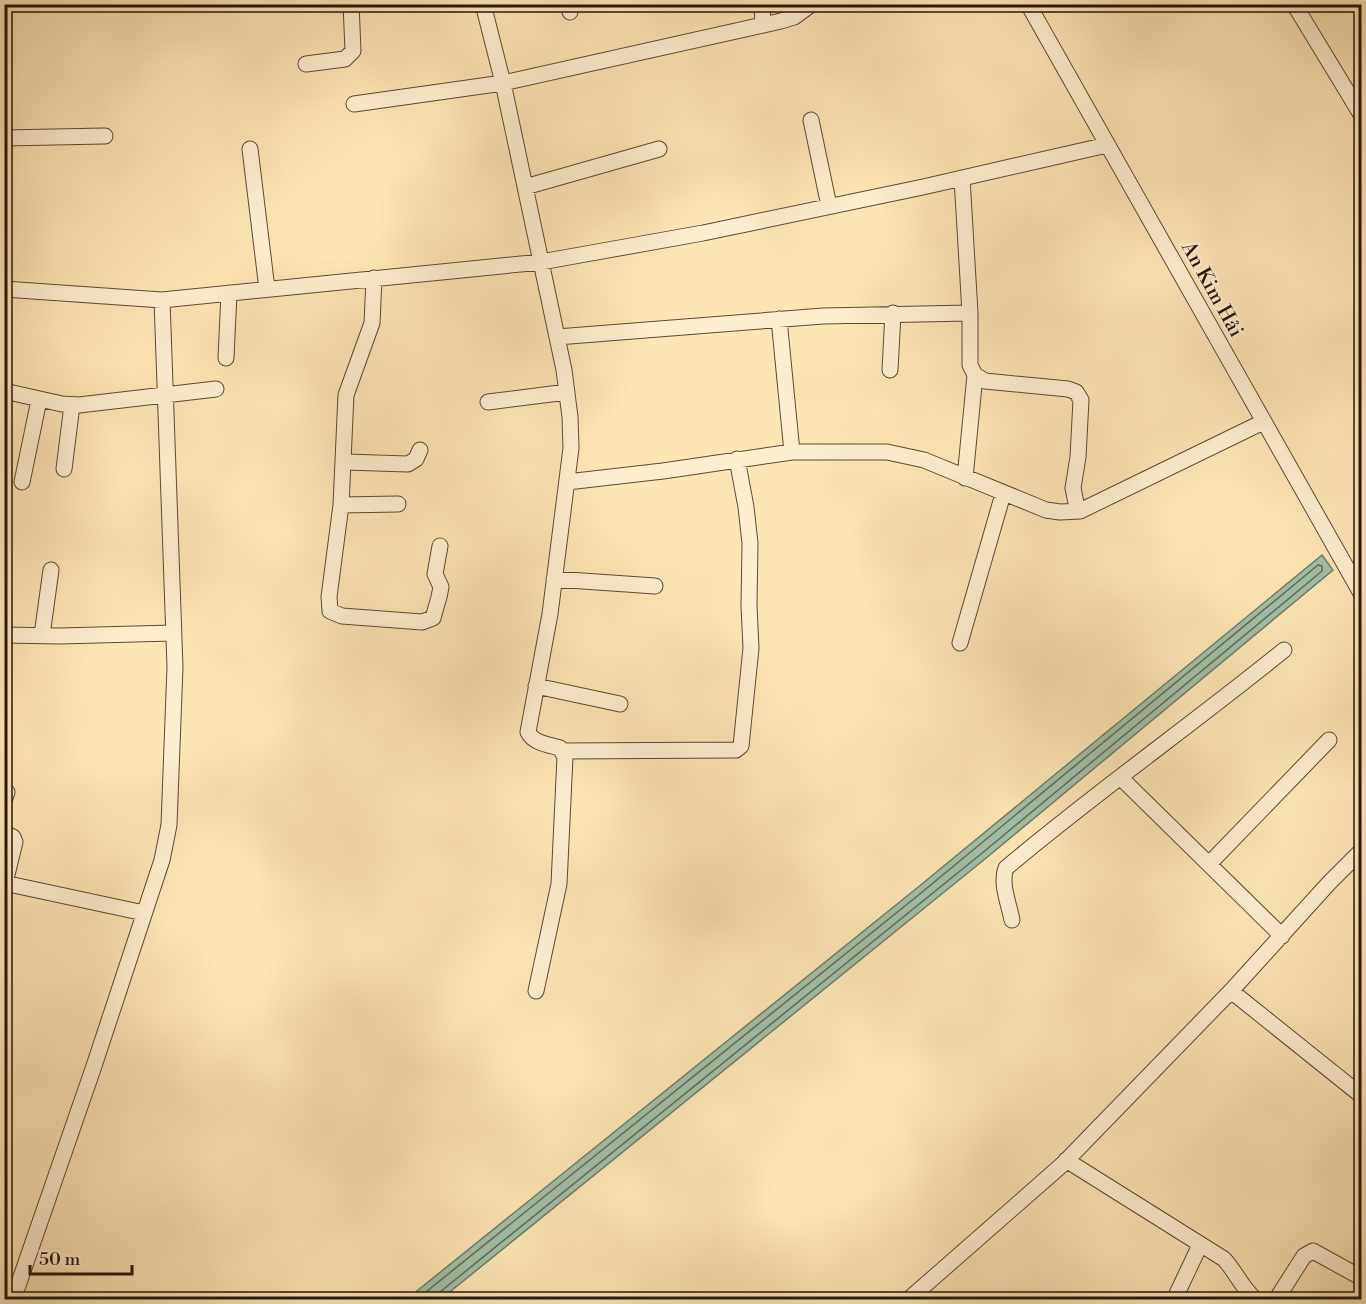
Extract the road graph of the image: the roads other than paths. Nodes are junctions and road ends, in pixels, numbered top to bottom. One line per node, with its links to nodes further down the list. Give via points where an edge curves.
1 (351, 4): 8 (street, via 350,56)
2 (483, 4): 9 (street)
3 (762, 4): 7 (street)
4 (812, 4): 7 (street, via 794,17)
5 (1028, 4): 15 (street, An Kim Hải)
6 (1294, 4): 11 (street)
7 (764, 25): 9 (street)
8 (306, 64)
9 (502, 83): 10 (street); 19 (street)
10 (354, 104)
11 (1362, 116)
12 (811, 120): 20 (street)
13 (105, 136): 14 (street)
14 (4, 138)
15 (1107, 145): 18 (street); 41 (street, An Kim Hải)
16 (659, 148): 19 (street)
17 (250, 149): 24 (street)
18 (962, 178): 20 (street); 27 (street)
19 (525, 187): 21 (street)
20 (829, 206): 21 (street)
21 (541, 262): 22 (street); 30 (street)
22 (374, 278): 24 (street); 45 (street, via 372,323 346,395)
23 (4, 289): 26 (street)
24 (267, 289): 25 (street)
25 (230, 293): 26 (street); 31 (street)
26 (162, 300): 37 (street)
27 (970, 313): 28 (street); 33 (street, via 970,365)
28 (893, 314): 29 (street); 32 (street)
29 (778, 319): 30 (street); 43 (street)
30 (557, 337): 36 (street)
31 (226, 357)
32 (890, 370)
33 (975, 375): 47 (street); 53 (street, via 985,381 1068,388 1076,392 1081,400 1073,488)
34 (216, 389): 37 (street)
35 (4, 391): 38 (street)
36 (567, 392): 39 (street); 49 (street, via 571,448)
37 (165, 394): 40 (street); 59 (street)
38 (39, 400): 40 (street); 48 (street)
39 (488, 402)
40 (72, 405): 46 (street)
41 (1263, 422): 53 (street); 58 (street, An Kim Hải)
42 (420, 450): 45 (street, via 408,464)
43 (792, 452): 44 (street); 47 (street, via 904,454)
44 (737, 459): 49 (street); 67 (street, via 750,543 751,648 741,746 736,750)
45 (345, 462): 52 (street)
46 (64, 469)
47 (965, 478): 50 (street)
48 (22, 482)
49 (567, 482): 56 (street)
50 (1004, 494): 53 (street, via 1046,510); 62 (street)
51 (398, 504): 52 (street)
52 (341, 505): 54 (street, via 329,597 334,614 430,620 441,587 435,574)
53 (1080, 510)
54 (440, 546)
55 (51, 570): 61 (street)
56 (554, 579): 57 (street); 64 (street)
57 (655, 586)
58 (1362, 595)
59 (173, 633): 61 (street); 73 (street, via 169,825)
60 (4, 635): 61 (street)
61 (42, 636)
62 (960, 643)
63 (1284, 650): 68 (street)
64 (536, 686): 65 (street); 67 (street, via 529,736)
65 (620, 704)
66 (1329, 740): 71 (street)
67 (563, 751): 76 (street, via 560,884)
68 (1121, 778): 71 (street); 74 (street, via 1006,868)
69 (4, 833): 72 (street, via 15,842)
70 (1362, 850): 75 (street)
71 (1209, 864): 75 (street)
72 (5, 883): 73 (street)
73 (144, 913): 82 (street, via 94,1066)
74 (1012, 920)
75 (1282, 936): 77 (street)
76 (536, 991)
77 (1231, 992): 78 (street); 79 (street)
78 (1362, 1096)
79 (1066, 1160): 80 (street); 83 (street)
80 (1200, 1245): 84 (street); 85 (street, via 1224,1259)
81 (1362, 1278): 86 (street, via 1313,1251 1304,1256)
82 (10, 1298)
83 (908, 1299)
84 (1173, 1299)
85 (1256, 1299)
86 (1276, 1299)

